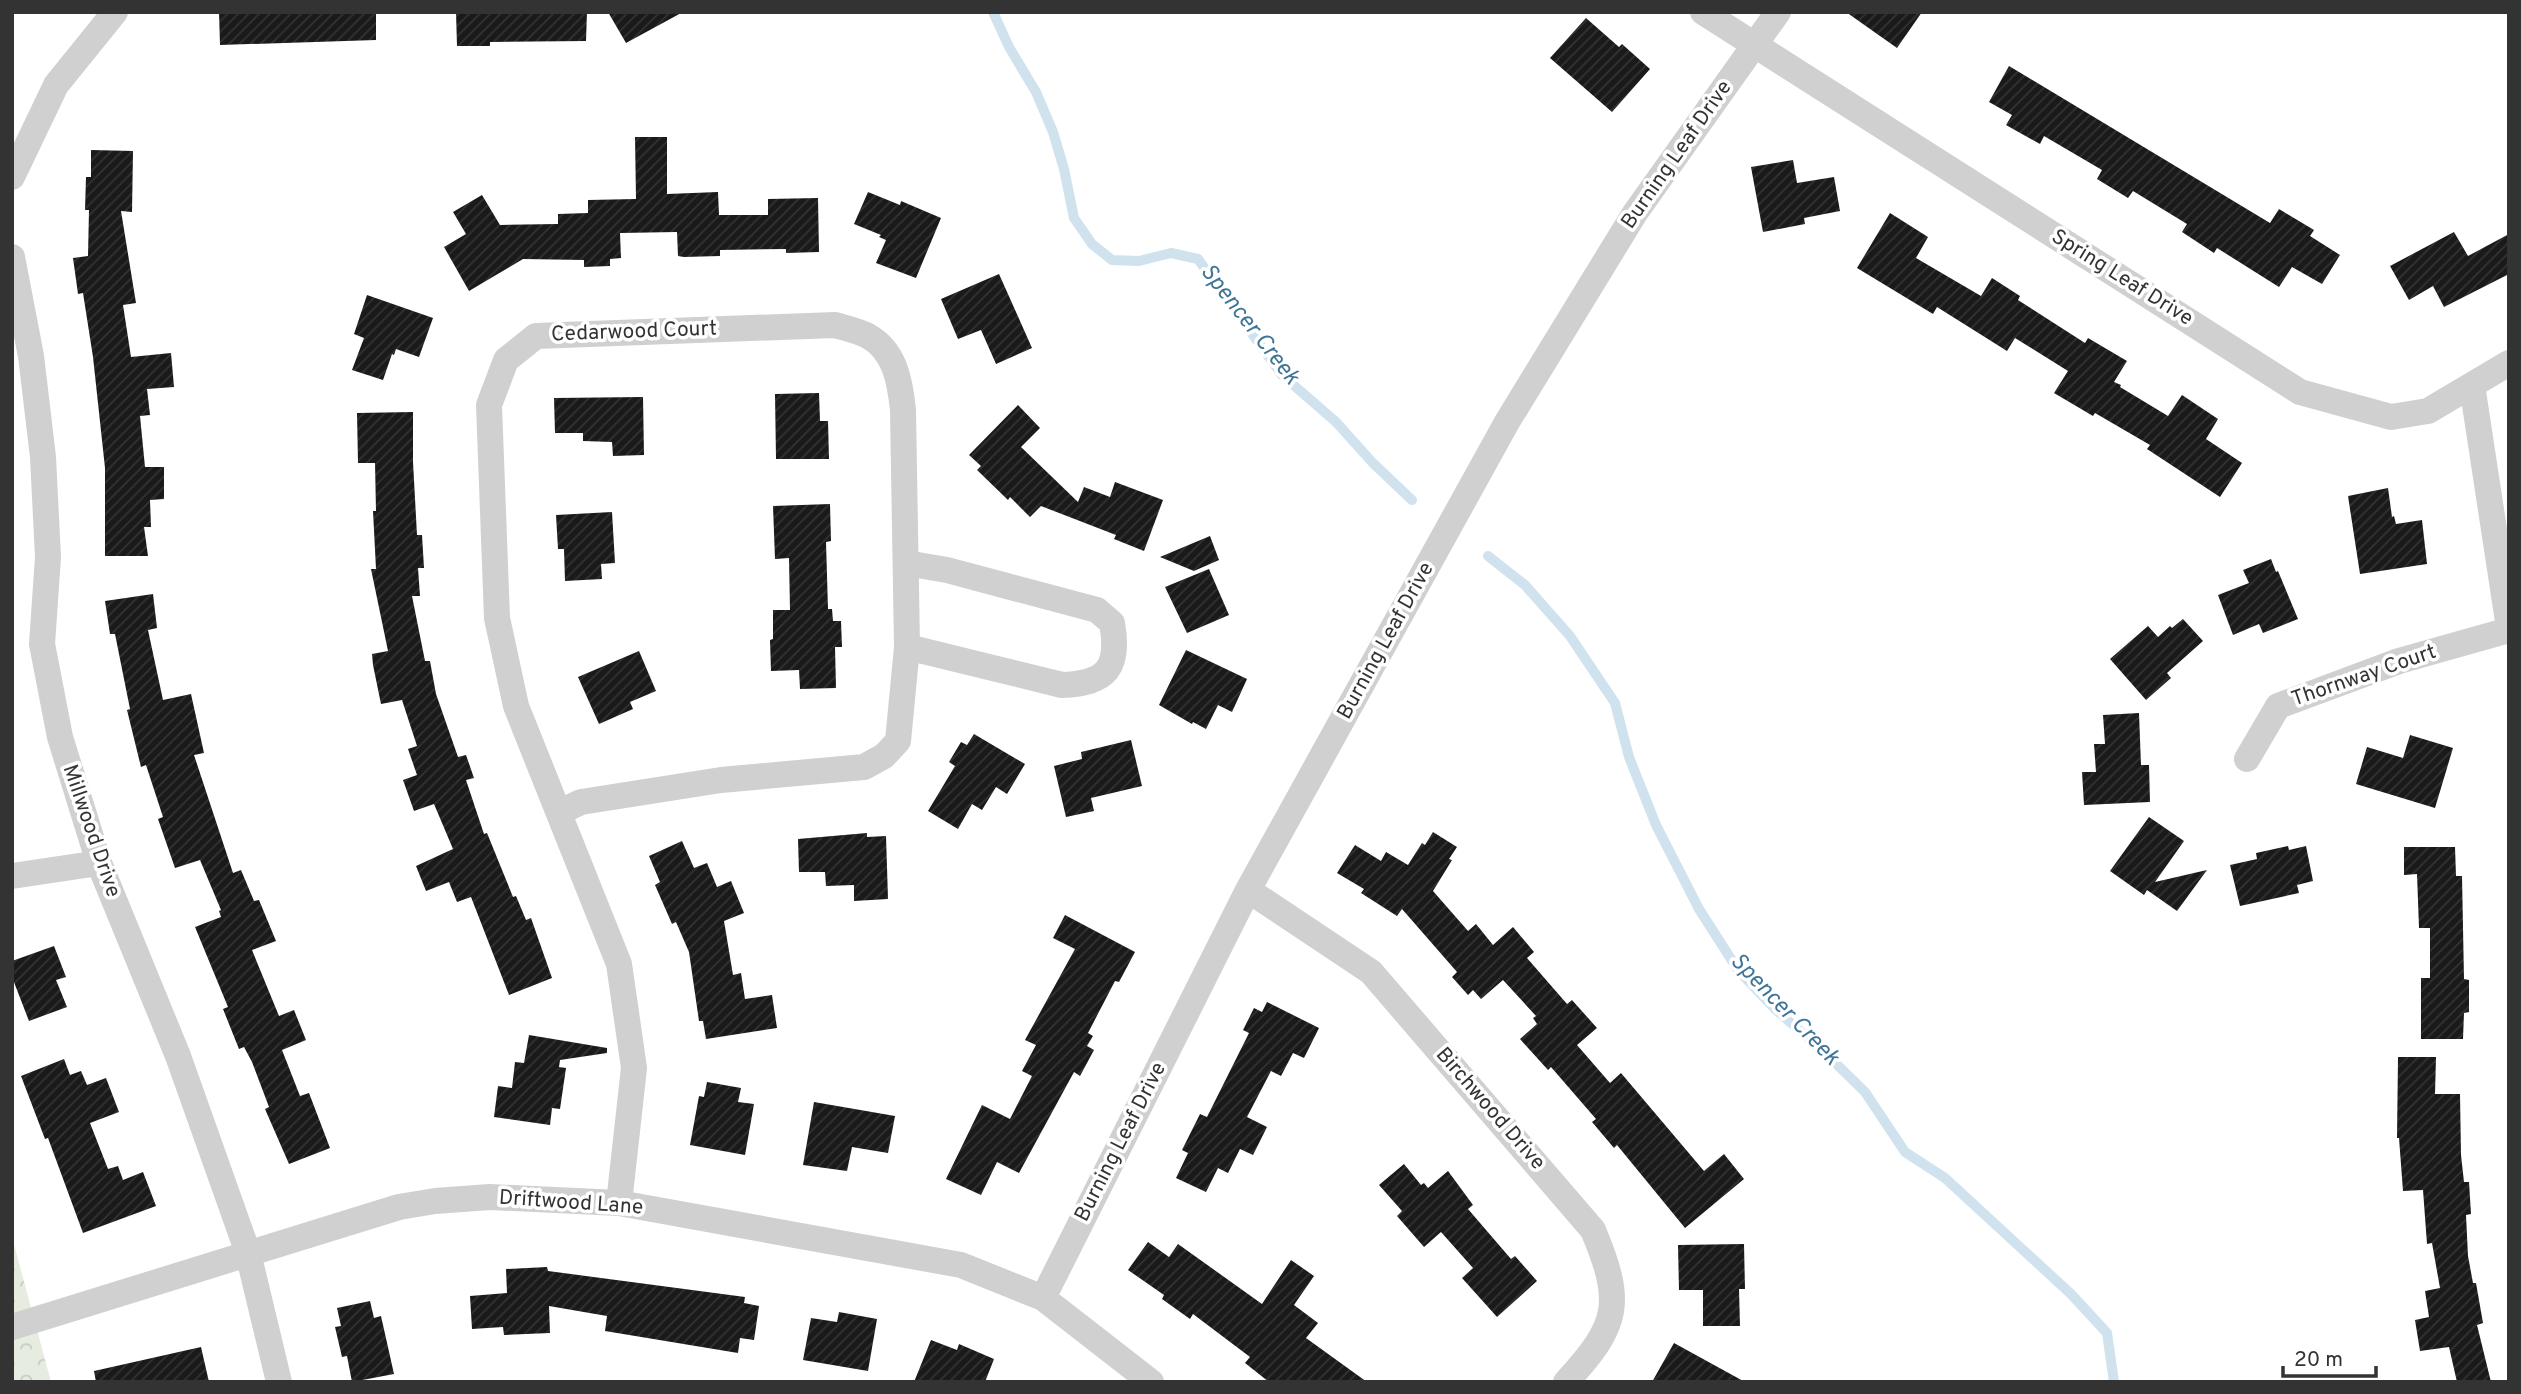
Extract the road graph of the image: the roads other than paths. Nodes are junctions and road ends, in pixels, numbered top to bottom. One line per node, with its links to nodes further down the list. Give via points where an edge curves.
1 (116, 12): 5 (street, via 56,85)
2 (1703, 12): 4 (street, Spring Leaf Drive)
3 (1778, 12): 4 (street, Burning Leaf Drive)
4 (1754, 44): 8 (street, Spring Leaf Drive, via 2300,391 2391,417 2428,411); 16 (street, Burning Leaf Drive, via 1635,213 1514,410)
5 (12, 177)
6 (12, 257): 14 (street, Millwood Drive, via 31,356 43,457 48,557 42,645 60,737)
7 (2509, 363): 8 (street, Spring Leaf Drive)
8 (2472, 385): 10 (street)
9 (906, 563): 11 (street, Cedarwood Court); 11 (street, via 947,569 1097,610 1112,623 1116,642 1103,677 1062,685); 13 (street, Cedarwood Court, via 900,386 892,359 869,336 835,325 536,336 506,360 489,405 497,618 516,706)
10 (2509, 629): 12 (street, Thornway Court, via 2399,661 2278,706)
11 (907, 647): 13 (street, Cedarwood Court, via 898,741 884,756 864,766 721,780 581,802)
12 (2247, 759)
13 (560, 812): 17 (street, Cedarwood Court, via 619,964 634,1068)
14 (99, 863): 15 (street); 18 (street, Millwood Drive, via 178,1056)
15 (12, 876)
16 (1248, 890): 19 (street, Burning Leaf Drive); 23 (street, Birchwood Drive, via 1371,972 1593,1230 1614,1295 1610,1319 1596,1346)
17 (619, 1203): 18 (street, Driftwood Lane, via 490,1197 435,1201 399,1207); 19 (street, Driftwood Lane, via 961,1265)
18 (248, 1253): 20 (street, Driftwood Lane); 21 (street, Millwood Drive)
19 (1043, 1298): 22 (street, Driftwood Lane)
20 (12, 1327)
21 (279, 1382)
22 (1151, 1382)
23 (1566, 1382)

